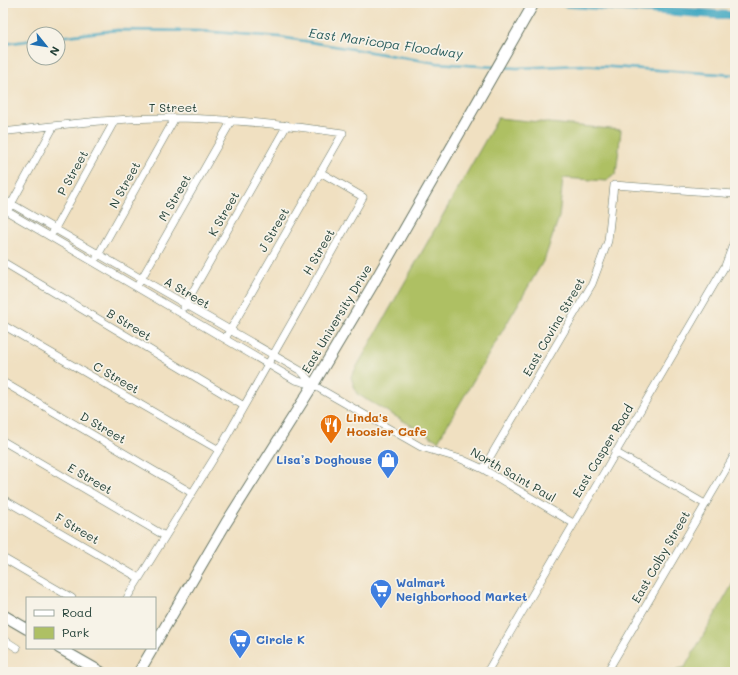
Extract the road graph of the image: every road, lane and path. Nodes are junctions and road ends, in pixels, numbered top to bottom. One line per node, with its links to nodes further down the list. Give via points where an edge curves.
1 (533, 5): 29 (main road, East University Drive)
2 (175, 118): 3 (street, T Street); 4 (street, T Street); 17 (street, N Street)
3 (115, 120): 6 (street, T Street); 14 (street, P Street)
4 (232, 120): 5 (street, T Street); 20 (street, M Street)
5 (287, 125): 8 (street, T Street); 22 (street, K Street)
6 (54, 126): 7 (street, T Street); 12 (street)
7 (3, 132)
8 (343, 133): 9 (street, J Street)
9 (320, 172): 25 (street, J Street); 27 (street, H Street, via 363,197)
10 (735, 194): 35 (street, East Covina Street, via 614,185 608,241 592,284)
11 (3, 199): 12 (street, A Street)
12 (11, 204): 13 (street); 14 (street, A Street)
13 (5, 210): 15 (street, A Street)
14 (55, 229): 15 (street, P Street); 17 (street, A Street)
15 (50, 237): 19 (street, A Street)
16 (735, 239): 33 (street, East Casper Road, via 725,266)
17 (98, 254): 19 (street, N Street); 20 (street, A Street)
18 (3, 262): 30 (street, B Street)
19 (94, 262): 21 (street, A Street)
20 (141, 279): 21 (street, M Street); 22 (street, A Street)
21 (136, 287): 23 (street, A Street)
22 (185, 305): 23 (street, K Street); 25 (street, A Street)
23 (181, 313): 26 (street, A Street)
24 (3, 325): 32 (street, C Street)
25 (230, 330): 26 (street, J Street); 27 (street, A Street)
26 (225, 338): 27 (street, A Street)
27 (270, 360): 29 (street, A Street, via 296,380); 30 (street)
28 (3, 382): 36 (street, D Street)
29 (313, 385): 35 (street, North Saint Paul, via 421,447 461,458); 48 (main road, East University Drive, via 230,516)
30 (244, 406): 32 (street)
31 (3, 441): 40 (street, E Street)
32 (219, 450): 36 (street)
33 (615, 452): 38 (street); 39 (street, East Casper Road)
34 (735, 454): 38 (street, East Colby Street)
35 (483, 469): 39 (street, North Saint Paul)
36 (192, 493): 40 (street)
37 (3, 499): 42 (street, F Street)
38 (705, 504): 55 (street, East Colby Street)
39 (573, 523): 54 (street, East Casper Road)
40 (165, 536): 42 (street)
41 (3, 558): 43 (street)
42 (139, 578): 44 (street)
43 (70, 597)
44 (128, 597)
45 (3, 616): 46 (main road)
46 (26, 628)
47 (3, 640): 49 (street)
48 (156, 642)
49 (17, 648)
50 (61, 649): 52 (main road)
51 (152, 649): 53 (main road)
52 (101, 672)
53 (139, 672)
54 (487, 672)
55 (607, 672)

